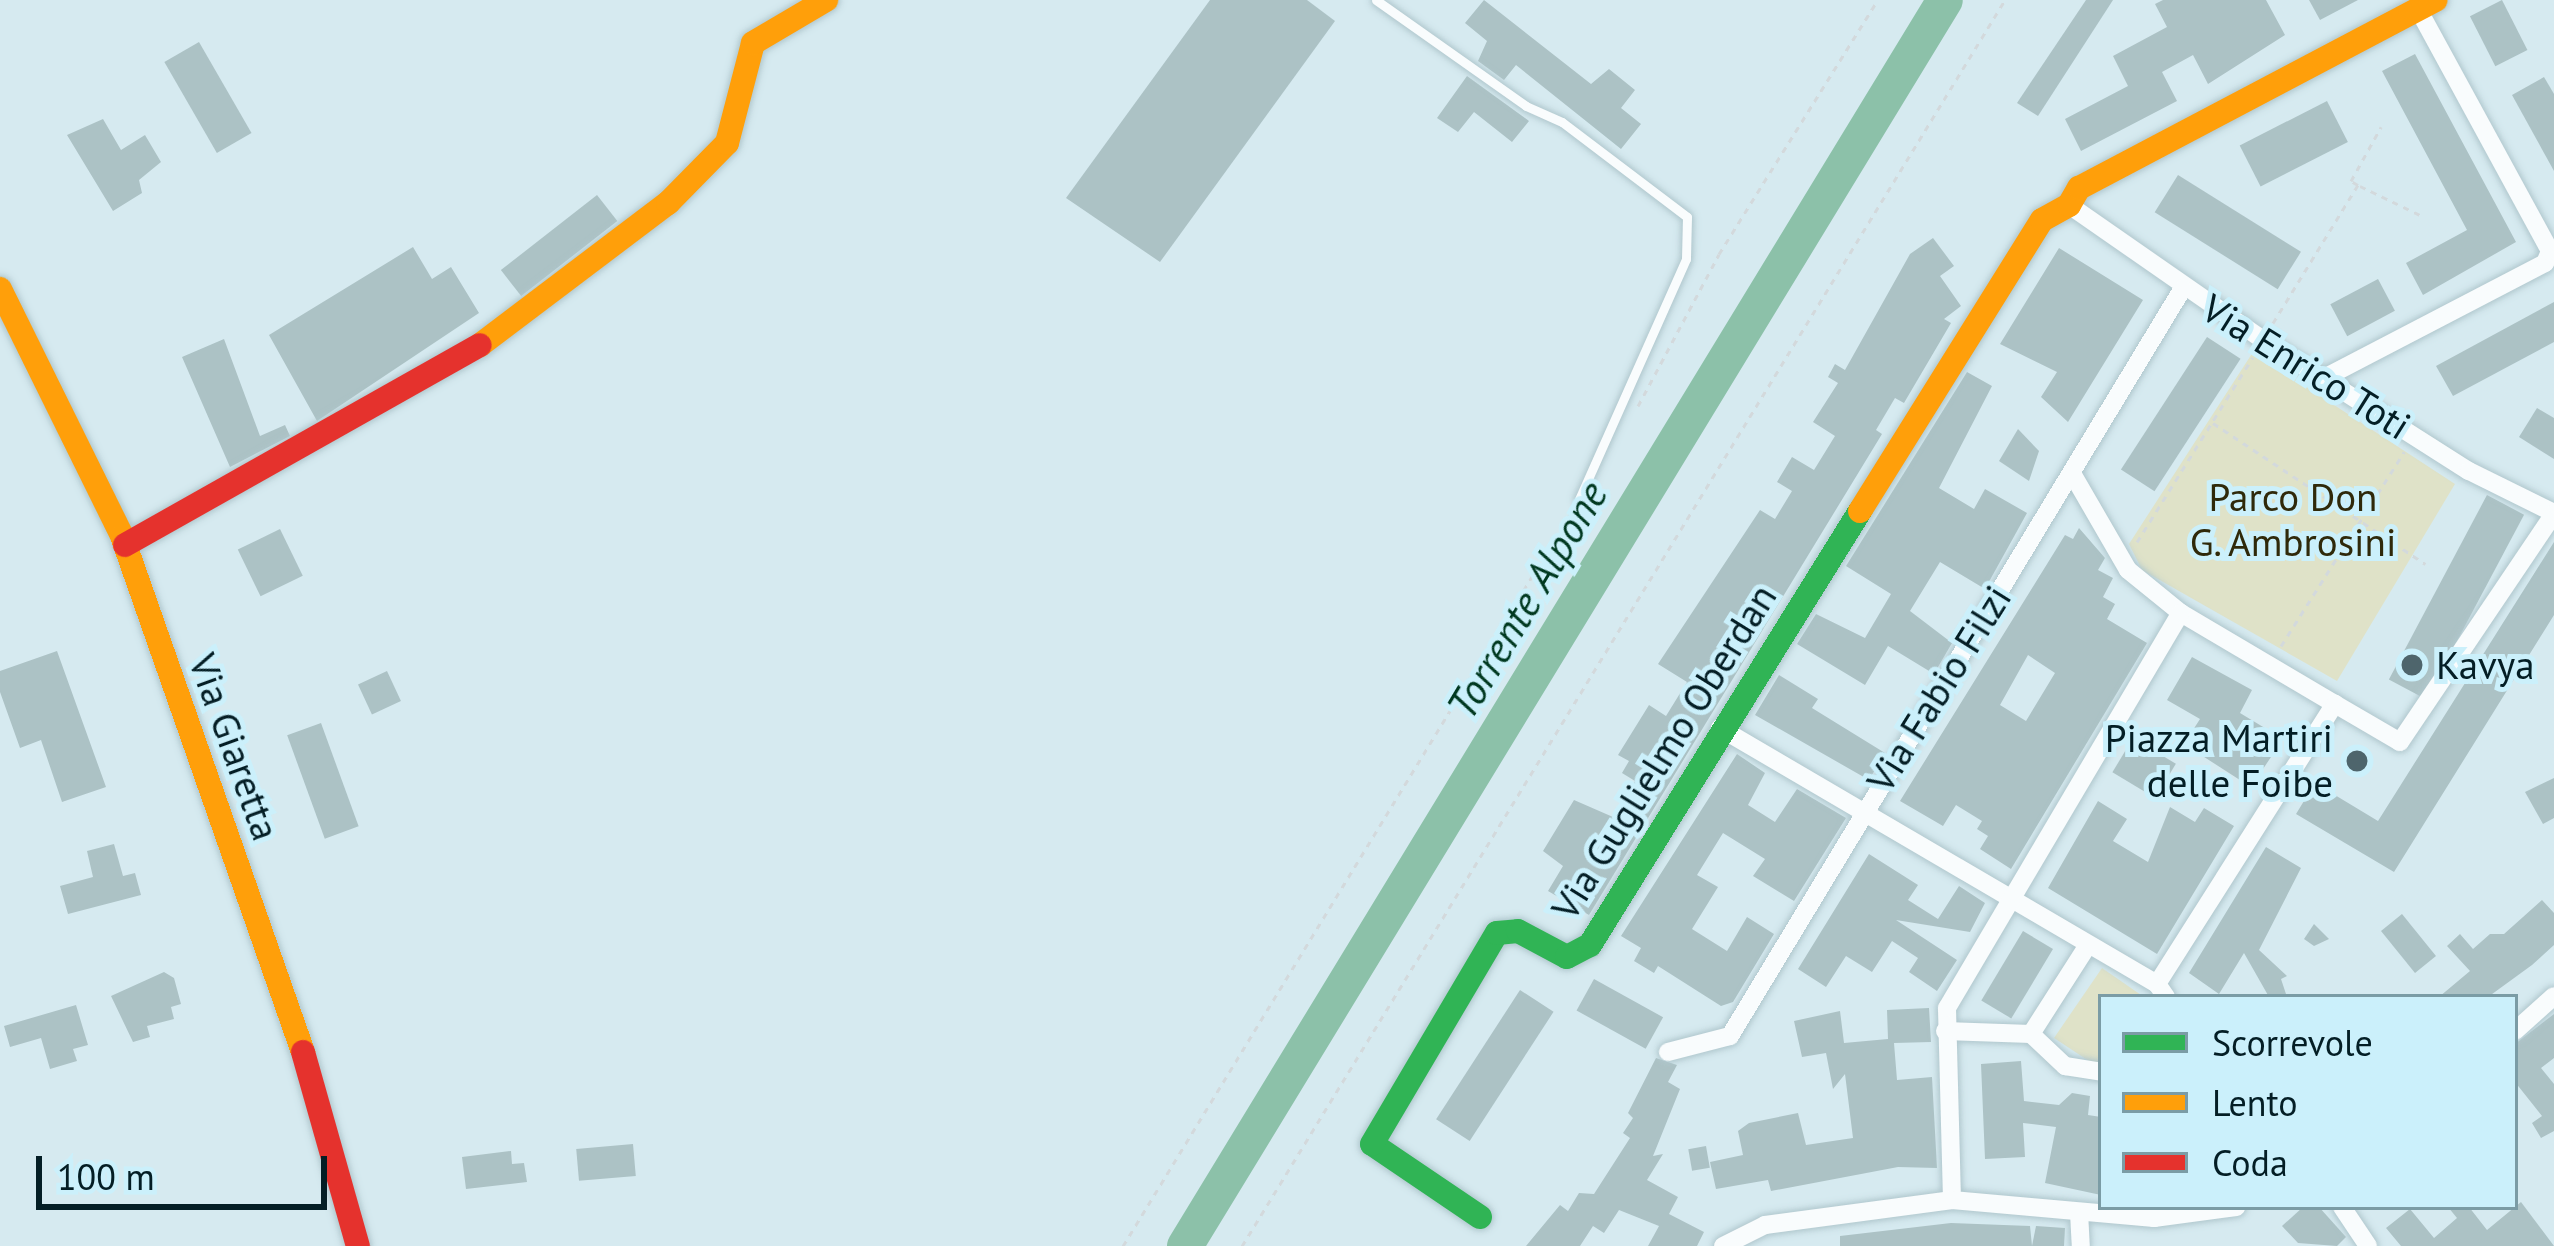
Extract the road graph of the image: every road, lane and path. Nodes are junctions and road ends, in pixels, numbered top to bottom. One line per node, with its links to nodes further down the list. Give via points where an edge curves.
1 (826, 0): 19 (street, via 753,43 727,143 668,203 458,362)
2 (1376, 0): 16 (lane, via 1526,106 1562,122 1687,218 1686,260)
3 (1878, 0): 12 (path, via 1719,254)
4 (2005, 0): 42 (path)
5 (2427, 4): 7 (street, Via Guglielmo Oberdan, via 2080,188); 11 (street, via 2549,251 2545,263)
6 (2359, 185): 8 (path)
7 (2069, 205): 10 (street, Via Enrico Toti); 24 (street, Via Guglielmo Oberdan, via 2042,220)
8 (2424, 217)
9 (0, 289): 19 (street, Via Giaretta)
10 (2183, 289): 11 (street, Via Enrico Toti); 15 (street, Via Fabio Filzi)
11 (2326, 377): 14 (street, Via Enrico Toti)
12 (1634, 415)
13 (2212, 422): 18 (path)
14 (2414, 435): 17 (street, Via Enrico Toti); 18 (path)
15 (2073, 475): 21 (street, via 2128,570); 25 (street, Via Fabio Filzi)
16 (1579, 499): 41 (path)
17 (2554, 514): 23 (street, via 2400,742)
18 (2360, 521): 20 (path); 22 (path)
19 (125, 545): 40 (street, Via Giaretta, via 316,1090)
20 (2425, 564)
21 (2181, 614): 22 (street); 26 (street)
22 (2270, 664): 23 (street)
23 (2335, 704): 28 (street)
24 (1720, 728): 25 (street); 39 (street, Via Guglielmo Oberdan, via 1590,945 1567,957 1518,931 1497,934 1372,1144)
25 (1860, 814): 26 (street); 33 (street, Via Fabio Filzi, via 1730,1036)
26 (2009, 901): 27 (street); 31 (street, via 1947,1008)
27 (2086, 948): 28 (street); 32 (street)
28 (2161, 991)
29 (2554, 996): 30 (street)
30 (2518, 1028)
31 (1945, 1031): 32 (street); 35 (street)
32 (2031, 1034): 34 (street, via 2065,1066)
33 (1668, 1052)
34 (2098, 1072)
35 (1952, 1200): 38 (street); 43 (street, via 1765,1225)
36 (2214, 1210): 38 (street, via 2154,1218)
37 (2344, 1210): 45 (street)
38 (2079, 1212): 44 (street)
39 (1480, 1217)
40 (358, 1246)
41 (1123, 1246)
42 (1242, 1246)
43 (1723, 1246)
44 (2081, 1246)
45 (2368, 1246)

